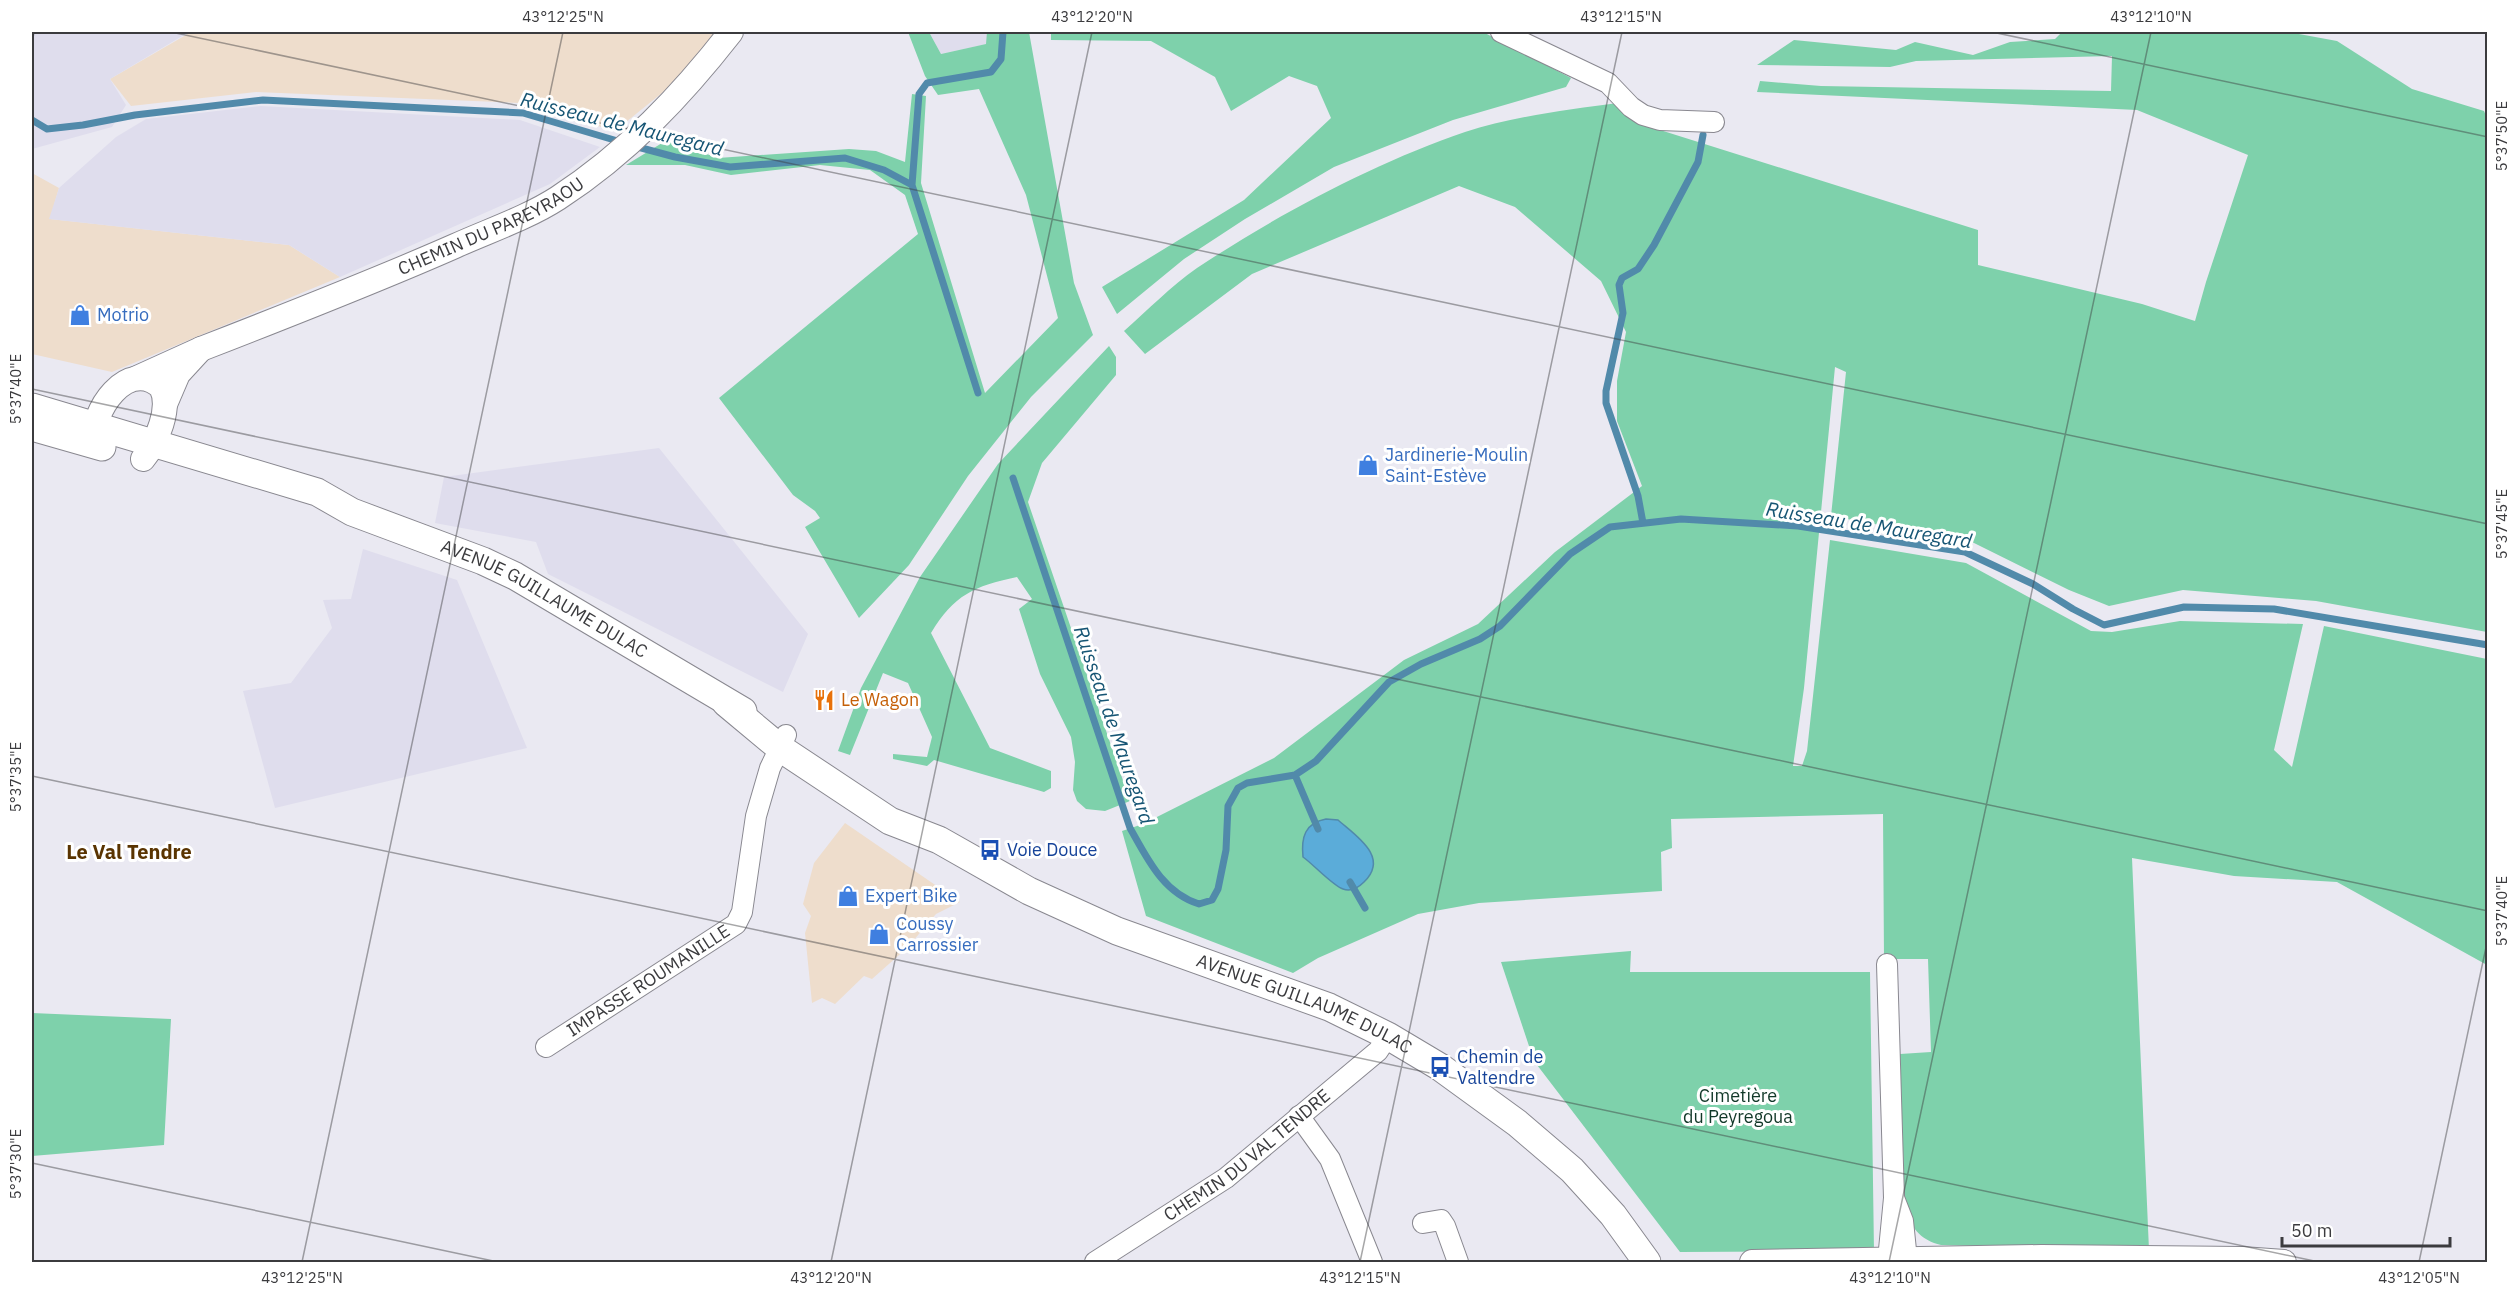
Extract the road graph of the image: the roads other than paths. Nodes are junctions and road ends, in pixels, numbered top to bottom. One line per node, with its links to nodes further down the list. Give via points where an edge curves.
1 (731, 32): 4 (street, CHEMIN DU PAREYRAOU, via 655,121 556,199 373,282)
2 (1501, 32): 3 (street, via 1608,83 1643,115 1660,120)
3 (1714, 122)
4 (201, 349): 5 (street, CHEMIN DU PAREYRAOU); 6 (street, CHEMIN DU PAREYRAOU, via 178,374)
5 (137, 378): 6 (street, via 156,382 165,393); 9 (street, CHEMIN DU PAREYRAOU, via 107,398)
6 (166, 402): 10 (street, CHEMIN DU PAREYRAOU)
7 (32, 407): 9 (main road, AVENUE GUILLAUME DULAC)
8 (32, 427): 9 (main road, AVENUE GUILLAUME DULAC)
9 (94, 435): 10 (main road, AVENUE GUILLAUME DULAC)
10 (149, 451): 11 (main road, AVENUE GUILLAUME DULAC, via 314,508 352,512 483,561 515,576 726,703)
11 (783, 742): 13 (main road, AVENUE GUILLAUME DULAC, via 890,821 939,840 1029,891 1117,931 1329,1007); 14 (street, IMPASSE ROUMANILLE, via 770,768 756,816 742,912 736,924)
12 (1887, 964): 17 (street)
13 (1388, 1036): 15 (street, CHEMIN DU VAL TENDRE, via 1378,1051); 23 (main road, AVENUE GUILLAUME DULAC, via 1473,1089 1572,1170 1613,1215)
14 (546, 1047)
15 (1299, 1116): 20 (street, CHEMIN DU VAL TENDRE, via 1226,1178); 21 (street, via 1330,1159)
16 (1422, 1223): 22 (street, via 1440,1220)
17 (1897, 1260): 19 (street); 25 (street, via 2117,1258)
18 (1757, 1262): 19 (street); 24 (street)
19 (1842, 1262)
20 (1095, 1263)
21 (1372, 1263)
22 (1458, 1263)
23 (1647, 1263)
24 (1752, 1263)
25 (2284, 1263)

